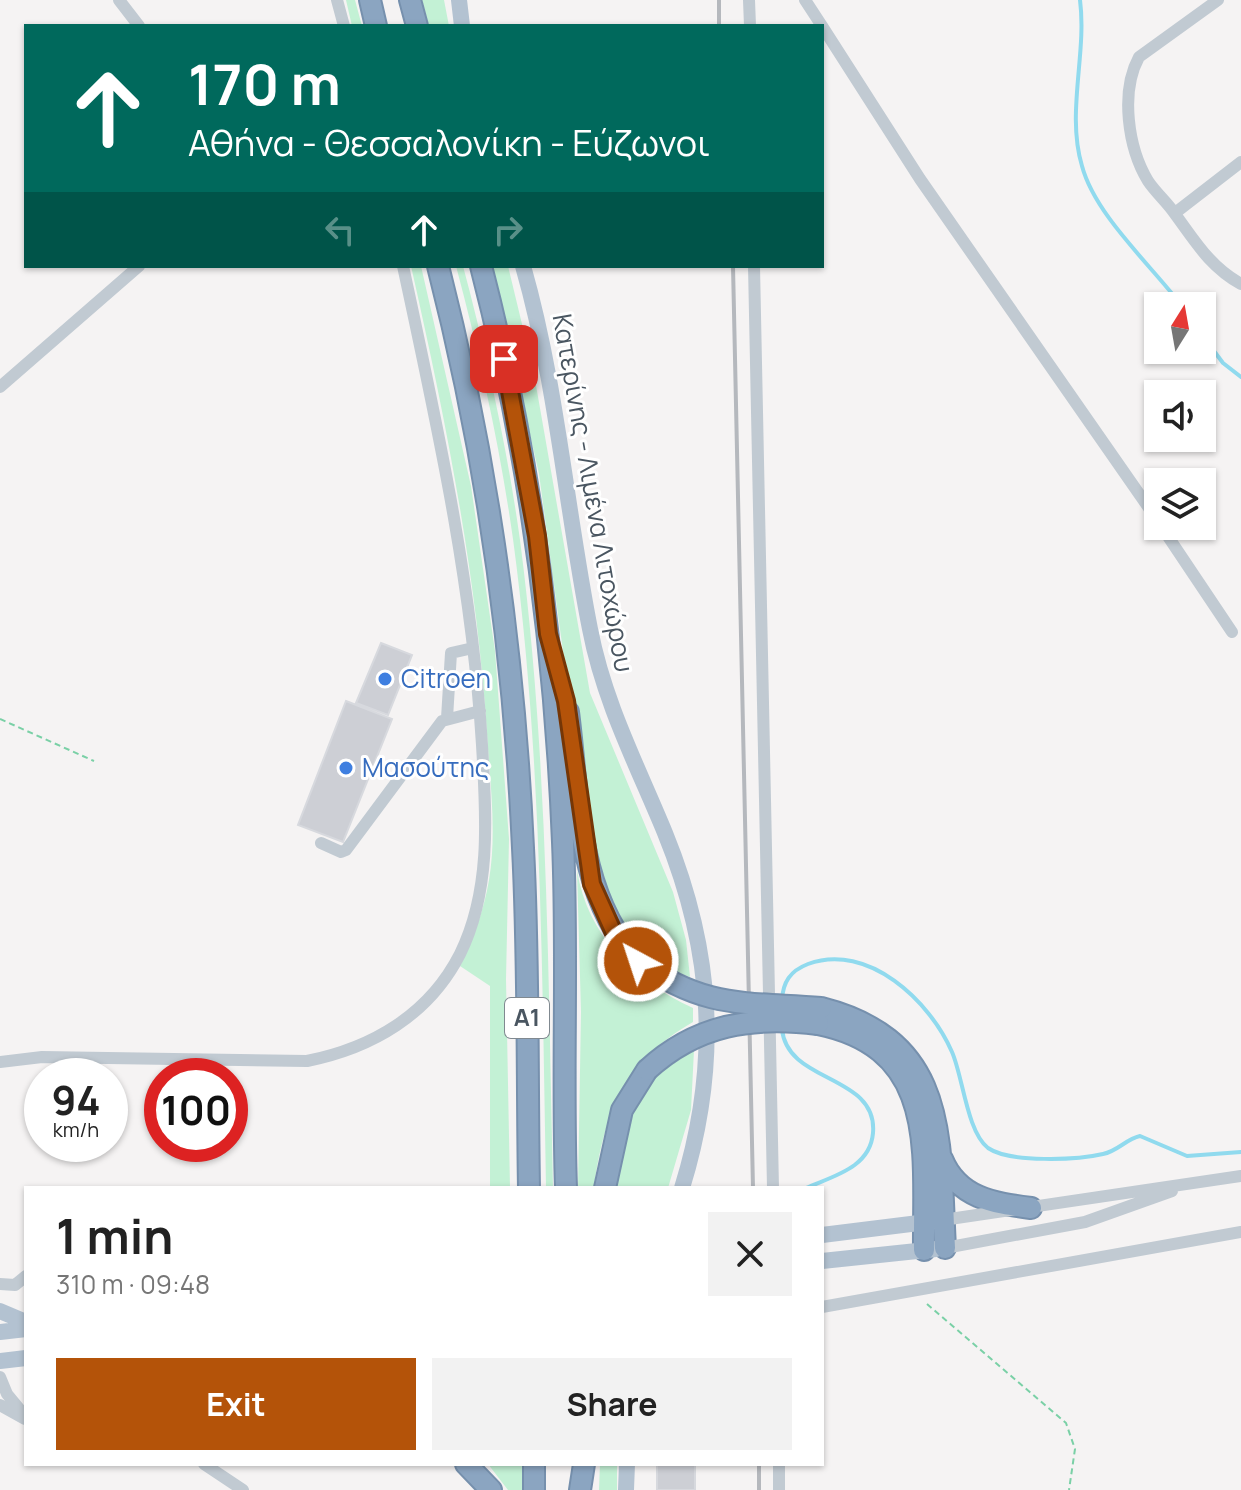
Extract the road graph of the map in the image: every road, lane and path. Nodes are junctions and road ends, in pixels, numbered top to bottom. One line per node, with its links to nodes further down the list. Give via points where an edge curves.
1 (119, 0): 9 (street)
2 (337, 0): 10 (street)
3 (370, 0): 11 (highway)
4 (410, 0): 12 (highway)
5 (459, 0): 13 (main road)
6 (749, 0): 14 (street)
7 (805, 0): 15 (street)
8 (1218, 0): 18 (street, via 1139,57 1131,71 1136,153 1147,179)
9 (137, 24)
10 (343, 24)
11 (376, 24)
12 (416, 24)
13 (462, 24)
14 (750, 24)
15 (821, 24)
16 (824, 29): 27 (street, via 920,179)
17 (1241, 162): 18 (street)
18 (1175, 213): 25 (street, via 1195,247)
19 (137, 268): 26 (street)
20 (403, 268): 31 (street, via 449,488)
21 (438, 268): 42 (highway, Α1, via 480,454 507,640 523,848)
22 (481, 268): 30 (highway, Α1, via 521,445)
23 (523, 268): 45 (main road, Κατερίνης - Λιμένα Λιτοχώρου, via 552,390 590,630 607,700 678,867 701,958 708,1050 701,1114)
24 (754, 268): 46 (street)
25 (1241, 284)
26 (0, 387)
27 (1144, 501)
28 (1171, 540): 29 (street)
29 (1232, 632)
30 (548, 634): 37 (highway, bridge, via 566,701 592,884 614,933 638,961 680,988 732,1003); 43 (highway, Α1, via 563,843)
31 (473, 648): 32 (street); 33 (street, via 451,653)
32 (480, 711): 33 (street); 38 (street, via 485,845 476,908 446,976 396,1027 343,1053 307,1061 42,1057)
33 (447, 718): 36 (street, via 346,850)
34 (0, 719): 35 (path)
35 (94, 761)
36 (321, 843)
37 (820, 1016): 39 (highway, via 866,1023 901,1048 928,1094); 44 (highway, bridge, via 723,1026 683,1042 647,1070 622,1110); 48 (highway, via 867,1041 906,1079 921,1120)
38 (0, 1062)
39 (938, 1144): 47 (highway, via 947,1173 958,1185 990,1202); 48 (highway)
40 (1241, 1176): 41 (street)
41 (1206, 1181): 47 (street); 51 (street, via 1085,1222)
42 (529, 1186)
43 (566, 1186)
44 (605, 1186)
45 (683, 1186)
46 (773, 1186)
47 (1031, 1208): 48 (street)
48 (934, 1221): 50 (main road); 51 (highway); 52 (highway)
49 (1241, 1232): 56 (street)
50 (824, 1235)
51 (945, 1248): 52 (main road)
52 (924, 1250): 53 (main road)
53 (824, 1261)
54 (24, 1278): 55 (street, via 15,1285)
55 (0, 1284)
56 (921, 1292): 57 (street); 81 (path, via 935,1313 1066,1423 1075,1449)
57 (824, 1307)
58 (0, 1311): 59 (main road)
59 (24, 1321)
60 (24, 1329): 61 (main road)
61 (0, 1332)
62 (24, 1358): 63 (main road)
63 (0, 1361)
64 (0, 1377): 66 (street)
65 (0, 1405): 67 (street)
66 (24, 1415)
67 (24, 1417)
68 (207, 1466): 75 (street)
69 (468, 1466): 76 (highway)
70 (534, 1466): 77 (highway)
71 (575, 1466): 78 (highway)
72 (584, 1466): 78 (highway)
73 (627, 1466): 79 (main road)
74 (779, 1466): 80 (street)
75 (243, 1490)
76 (491, 1490)
77 (534, 1490)
78 (578, 1490)
79 (626, 1490)
80 (779, 1490)
81 (1069, 1490)

